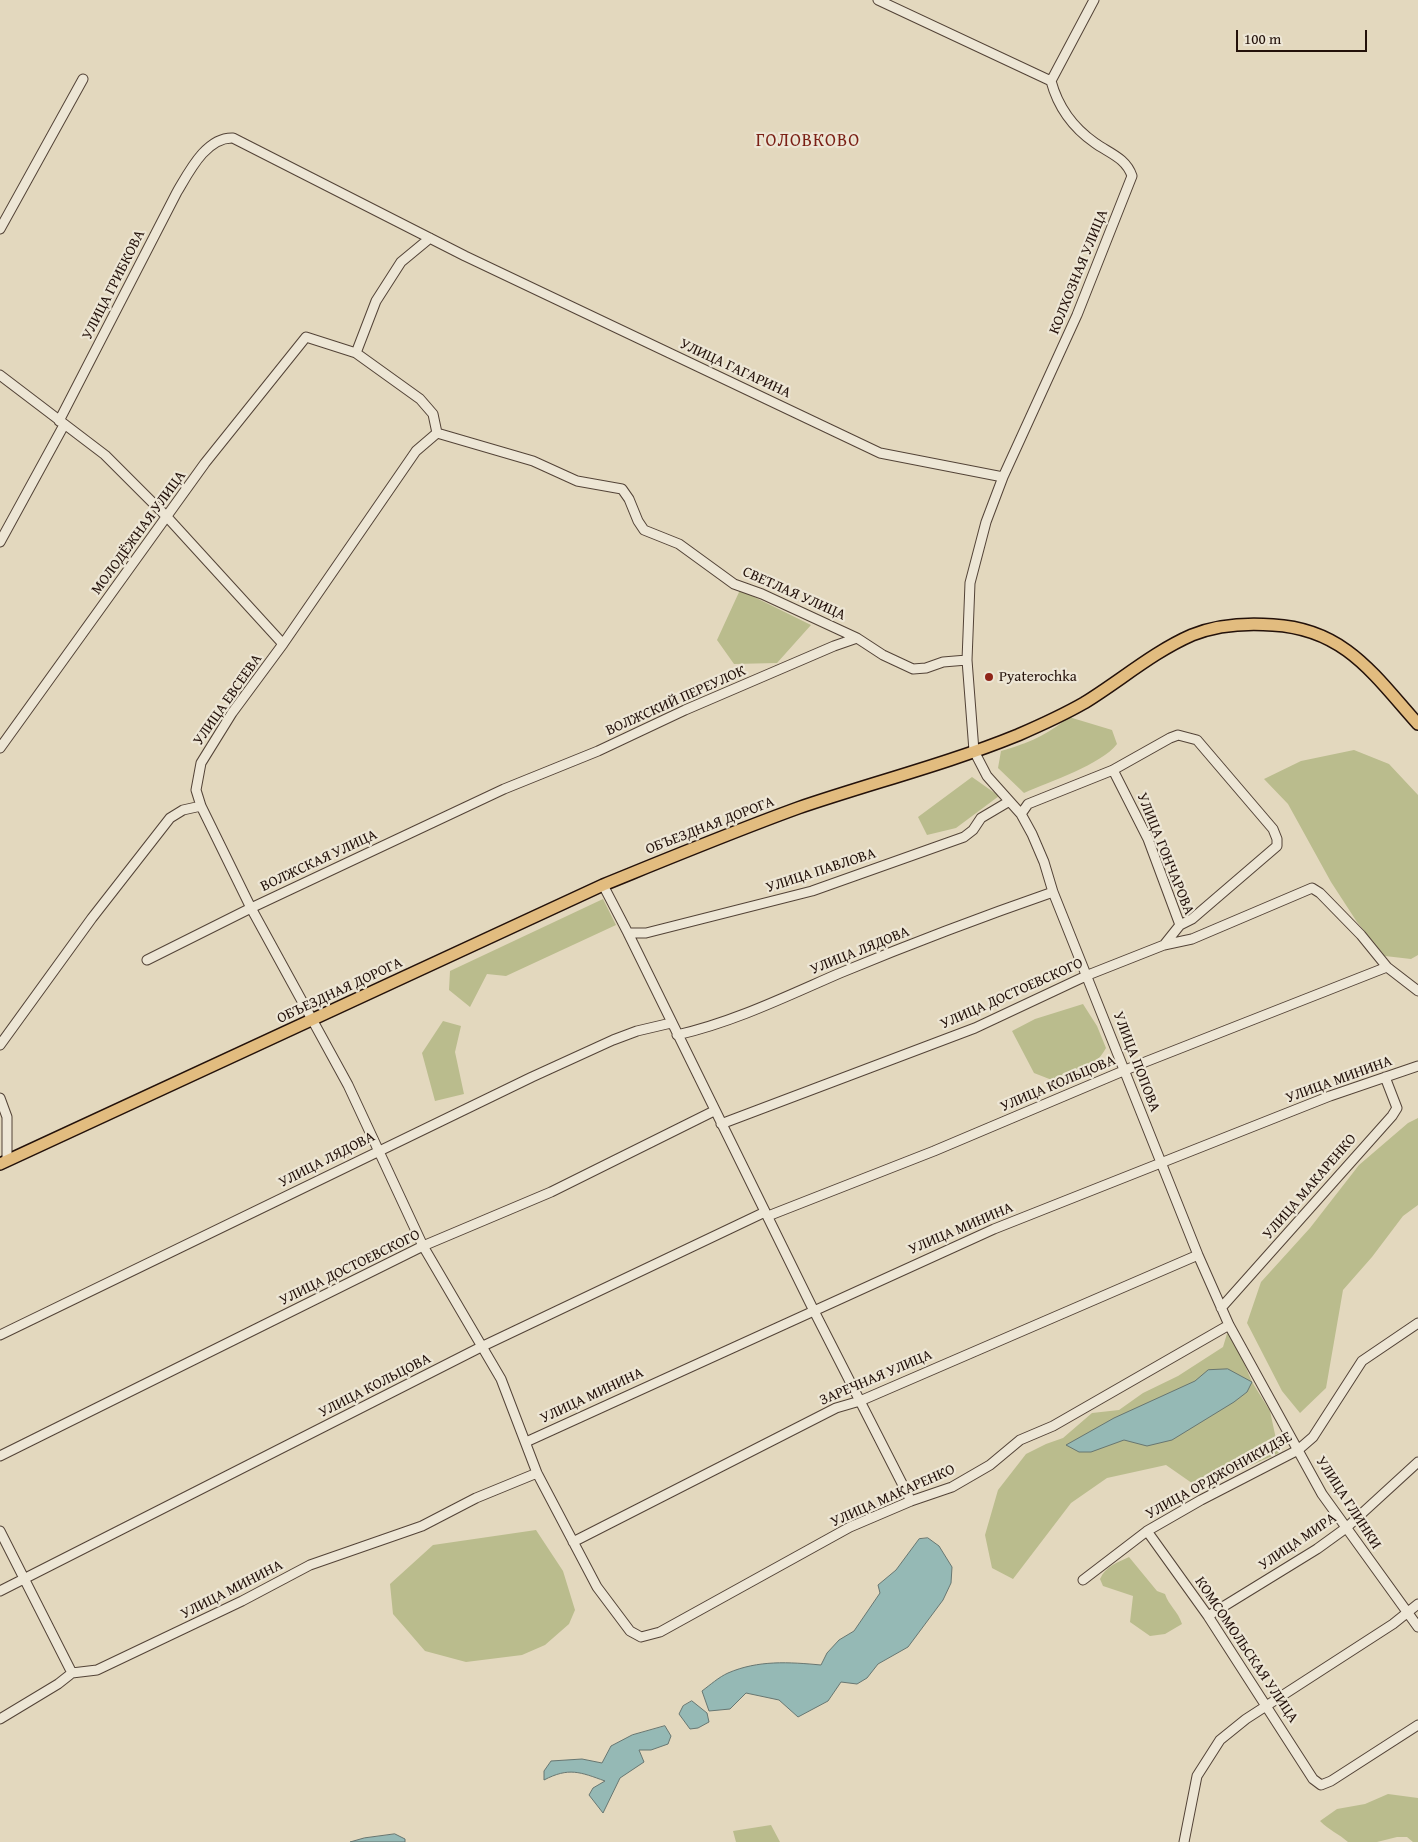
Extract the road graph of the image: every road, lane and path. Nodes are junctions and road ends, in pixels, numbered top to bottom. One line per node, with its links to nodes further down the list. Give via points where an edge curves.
1 (878, 0): 4 (street)
2 (1094, 0): 4 (street)
3 (83, 79): 5 (street)
4 (1051, 80): 11 (street, КОЛХОЗНАЯ УЛИЦА, via 1056,98 1078,130 1117,156 1132,176 1077,315)
5 (0, 229)
6 (430, 238): 7 (street, via 401,262 376,301); 9 (street, УЛИЦА ГРИБКОВА, via 233,138 214,143 195,163 177,192); 11 (street, УЛИЦА ГАГАРИНА, via 880,453)
7 (356, 353): 10 (street, via 429,407); 12 (street, МОЛОДЁЖНАЯ УЛИЦА, via 306,337 211,456)
8 (0, 375): 9 (street)
9 (61, 423): 12 (street, via 105,455); 13 (street, УЛИЦА ГРИБКОВА)
10 (437, 433): 14 (street, СВЕТЛАЯ УЛИЦА, via 533,461 577,481 622,489 644,530 678,544 734,584); 15 (street, УЛИЦА ЕВСЕЕВА, via 416,451)
11 (1004, 477): 16 (street, КОЛХОЗНАЯ УЛИЦА, via 986,522 970,583)
12 (168, 518): 15 (street); 18 (street, МОЛОДЁЖНАЯ УЛИЦА)
13 (0, 542)
14 (858, 638): 16 (street, СВЕТЛАЯ УЛИЦА, via 883,655 913,668); 21 (street, ВОЛЖСКИЙ ПЕРЕУЛОК)
15 (283, 644): 23 (street, УЛИЦА ЕВСЕЕВА, via 232,712 201,763 196,790)
16 (967, 660): 19 (street, КОЛХОЗНАЯ УЛИЦА)
17 (1418, 724): 19 (main road, ОБЪЕЗДНАЯ ДОРОГА, via 1367,666 1342,645 1298,627 1248,625 1222,627 1193,635 1058,717)
18 (0, 748)
19 (974, 751): 22 (street, УЛИЦА ПОПОВА, via 987,776); 25 (main road, ОБЪЕЗДНАЯ ДОРОГА, via 788,812)
20 (1113, 770): 24 (street, via 1028,804); 28 (street, УЛИЦА ГОНЧАРОВА, via 1148,839); 28 (street, via 1178,735 1197,740 1273,830 1277,839 1277,846 1192,919)
21 (504, 789): 27 (street, ВОЛЖСКАЯ УЛИЦА)
22 (1008, 802): 24 (street, УЛИЦА ПОПОВА); 29 (street, УЛИЦА ПАВЛОВА, via 981,818 964,837 812,891 646,933)
23 (201, 806): 27 (street, УЛИЦА ЕВСЕЕВА); 38 (street, via 183,810 170,818)
24 (1021, 814): 26 (street, УЛИЦА ПОПОВА, via 1044,862)
25 (603, 885): 29 (street); 35 (main road, ОБЪЕЗДНАЯ ДОРОГА)
26 (1053, 892): 33 (street, УЛИЦА ПОПОВА); 37 (street, УЛИЦА ЛЯДОВА, via 981,916 719,1024)
27 (251, 908): 31 (street, ВОЛЖСКАЯ УЛИЦА); 35 (street, УЛИЦА ЕВСЕЕВА)
28 (1180, 925): 30 (street, УЛИЦА ГОНЧАРОВА)
29 (628, 933): 36 (street)
30 (1164, 945): 32 (street, УЛИЦА ДОСТОЕВСКОГО, via 1192,938 1312,888 1361,935); 33 (street, УЛИЦА ДОСТОЕВСКОГО)
31 (147, 960)
32 (1387, 967): 34 (street); 40 (street, УЛИЦА КОЛЬЦОВА)
33 (1088, 975): 40 (street, УЛИЦА ПОПОВА); 44 (street, УЛИЦА ДОСТОЕВСКОГО, via 976,1028)
34 (1418, 991)
35 (313, 1020): 45 (street, УЛИЦА ЕВСЕЕВА); 46 (main road, ОБЪЕЗДНАЯ ДОРОГА)
36 (671, 1023): 37 (street); 45 (street, УЛИЦА ЛЯДОВА, via 613,1040)
37 (677, 1035): 43 (street)
38 (0, 1045)
39 (1418, 1066): 41 (street, УЛИЦА МИНИНА)
40 (1124, 1070): 47 (street, УЛИЦА ПОПОВА); 48 (street, УЛИЦА КОЛЬЦОВА, via 934,1151)
41 (1385, 1077): 47 (street, УЛИЦА МИНИНА); 51 (street, УЛИЦА МАКАРЕНКО, via 1397,1108 1392,1116)
42 (0, 1098): 46 (street, via 7,1117)
43 (714, 1111): 44 (street); 49 (street, УЛИЦА ДОСТОЕВСКОГО, via 551,1192)
44 (721, 1124): 48 (street)
45 (378, 1150): 49 (street, УЛИЦА ЕВСЕЕВА); 55 (street, УЛИЦА ЛЯДОВА)
46 (3, 1162)
47 (1160, 1162): 50 (street, УЛИЦА ПОПОВА); 52 (street, УЛИЦА МИНИНА, via 994,1229)
48 (767, 1214): 52 (street); 56 (street, УЛИЦА КОЛЬЦОВА)
49 (423, 1246): 56 (street, УЛИЦА ЕВСЕЕВА); 61 (street, УЛИЦА ДОСТОЕВСКОГО)
50 (1198, 1255): 51 (street, УЛИЦА ПОПОВА); 58 (street, ЗАРЕЧНАЯ УЛИЦА)
51 (1221, 1308): 54 (street, УЛИЦА ПОПОВА)
52 (813, 1310): 58 (street); 59 (street, УЛИЦА МИНИНА)
53 (1418, 1323): 60 (street, УЛИЦА ОРДЖОНИКИДЗЕ, via 1362,1361 1313,1437)
54 (1229, 1325): 57 (street, УЛИЦА ПОПОВА); 64 (street, УЛИЦА МАКАРЕНКО, via 1053,1426 1020,1440 990,1465 952,1487)
55 (0, 1335)
56 (481, 1347): 59 (street, УЛИЦА ЕВСЕЕВА, via 501,1379); 69 (street, УЛИЦА КОЛЬЦОВА)
57 (1264, 1390): 60 (street, УЛИЦА ГЛИНКИ)
58 (860, 1401): 64 (street); 68 (street, ЗАРЕЧНАЯ УЛИЦА, via 836,1408)
59 (526, 1442): 63 (street, УЛИЦА ЕВСЕЕВА)
60 (1298, 1450): 65 (street, УЛИЦА ГЛИНКИ, via 1322,1494); 67 (street, УЛИЦА ОРДЖОНИКИДЗЕ)
61 (0, 1456)
62 (1418, 1462): 65 (street, УЛИЦА МИРА)
63 (537, 1473): 68 (street, УЛИЦА ЕВСЕЕВА); 77 (street, УЛИЦА МИНИНА, via 476,1498 422,1526 310,1565 97,1670)
64 (911, 1501): 76 (street, УЛИЦА МАКАРЕНКО, via 816,1545 660,1632)
65 (1346, 1528): 73 (street, УЛИЦА ГЛИНКИ); 74 (street, УЛИЦА МИРА)
66 (0, 1531): 69 (street)
67 (1147, 1532): 70 (street, УЛИЦА ОРДЖОНИКИДЗЕ); 74 (street, КОМСОМОЛЬСКАЯ УЛИЦА)
68 (573, 1542): 76 (street, УЛИЦА ЕВСЕЕВА, via 615,1613 630,1631)
69 (24, 1580): 71 (street, УЛИЦА КОЛЬЦОВА); 77 (street)
70 (1083, 1580)
71 (0, 1591)
72 (1418, 1604): 73 (street)
73 (1408, 1613): 75 (street, УЛИЦА ГЛИНКИ); 78 (street)
74 (1208, 1616): 78 (street, КОМСОМОЛЬСКАЯ УЛИЦА)
75 (1418, 1627)
76 (641, 1637)
77 (72, 1673): 79 (street, УЛИЦА МИНИНА)
78 (1266, 1705): 80 (street, КОМСОМОЛЬСКАЯ УЛИЦА, via 1313,1779 1321,1785); 81 (street, via 1220,1740 1197,1776)
79 (0, 1719)
80 (1418, 1725)
81 (1184, 1842)

